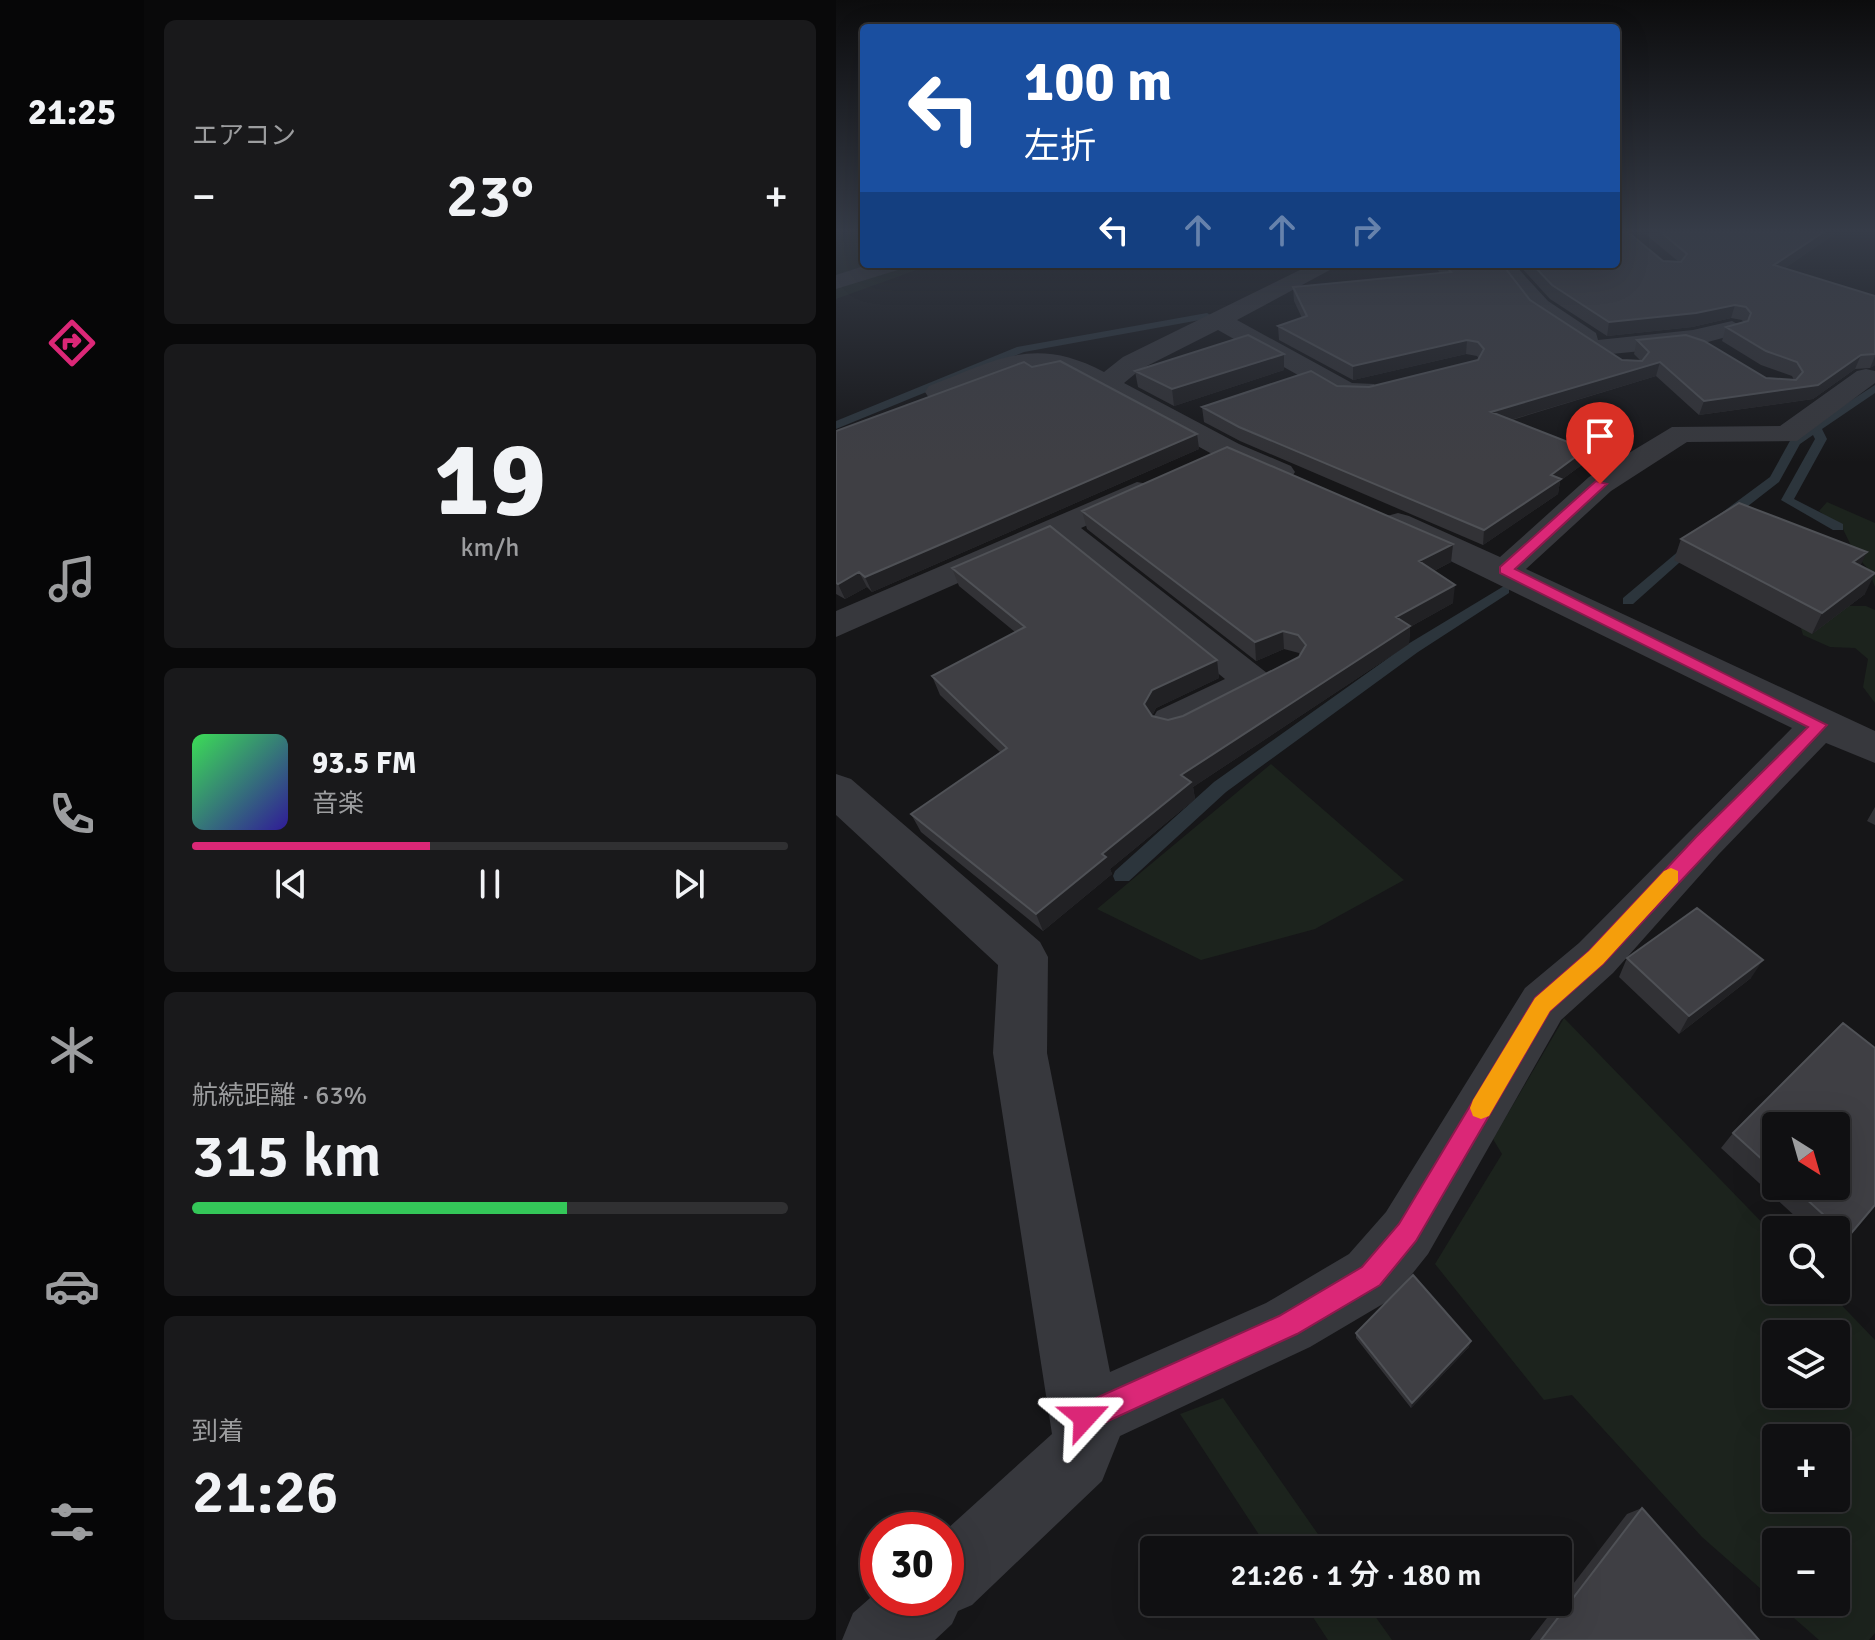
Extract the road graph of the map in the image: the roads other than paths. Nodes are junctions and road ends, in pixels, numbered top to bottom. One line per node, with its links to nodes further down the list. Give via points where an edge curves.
1 (1236, 310): 3 (street)
2 (1544, 310): 6 (street)
3 (1217, 319): 9 (street); 11 (street, via 1132,363)
4 (1732, 328): 5 (street)
5 (1693, 338): 6 (street); 7 (street)
6 (1601, 347): 8 (street)
7 (1728, 359)
8 (1630, 366)
9 (1311, 374): 12 (street); 13 (street, via 1347,391)
10 (1866, 377): 21 (street, via 1787,435 1682,433 1600,484)
11 (1107, 383): 14 (street, via 1071,365 1022,359); 16 (street)
12 (1282, 383)
13 (1383, 387)
14 (939, 392)
15 (1212, 405): 16 (street)
16 (1172, 419): 17 (street)
17 (1229, 450): 18 (street); 20 (street)
18 (1302, 482)
19 (1375, 513): 21 (street)
20 (1058, 526): 22 (street); 23 (street, via 1269,673)
21 (1505, 570): 24 (street)
22 (836, 625)
23 (1171, 721)
24 (1819, 725): 25 (street); 27 (street, via 1596,958 1543,1004 1407,1233 1371,1276 1288,1325)
25 (1875, 748)
26 (836, 790): 27 (street, via 1023,957 1020,1053)
27 (1085, 1417): 28 (street, via 1086,1441 1078,1457)
28 (964, 1562)
29 (906, 1616): 30 (street)
30 (880, 1640)

